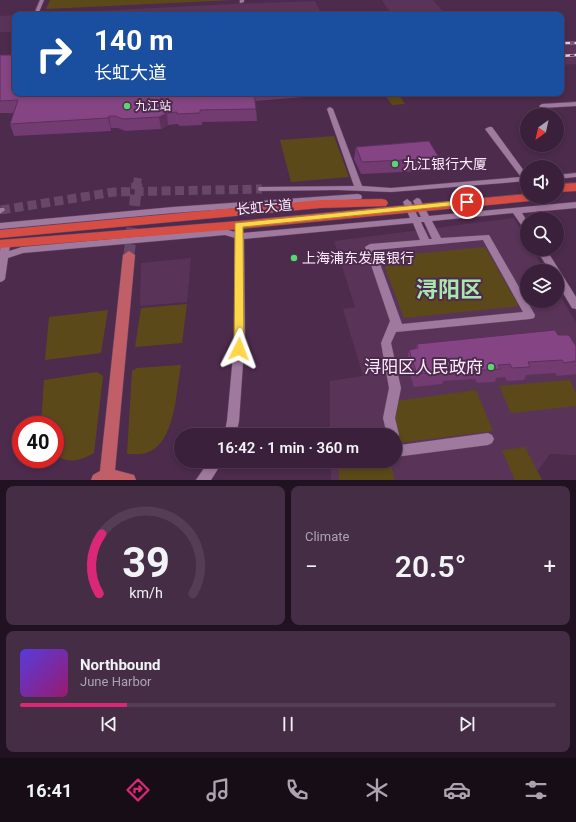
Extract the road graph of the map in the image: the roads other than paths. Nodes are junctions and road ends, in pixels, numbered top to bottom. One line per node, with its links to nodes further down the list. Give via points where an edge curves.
1 (42, 0): 2 (street)
2 (37, 10)
3 (576, 104): 4 (street)
4 (542, 106)
5 (330, 109): 15 (street)
6 (489, 129): 7 (street)
7 (520, 173)
8 (576, 175): 9 (street)
9 (564, 176)
10 (520, 183): 15 (street)
11 (520, 184): 20 (highway, 长虹大道)
12 (576, 187): 13 (highway)
13 (564, 188)
14 (262, 189): 15 (street)
15 (359, 193): 19 (street); 26 (street)
16 (576, 193): 17 (highway)
17 (564, 194)
18 (520, 198): 20 (highway, 长虹大道)
19 (320, 204): 20 (highway, 长虹大道); 28 (highway, 长虹大道)
20 (414, 204): 24 (street); 25 (street); 27 (highway, 长虹大道)
21 (576, 205): 22 (street)
22 (516, 211): 23 (street); 24 (street)
23 (520, 217)
24 (427, 219): 25 (street); 29 (street)
25 (416, 220): 27 (street); 30 (street)
26 (0, 226)
27 (239, 230): 28 (highway, 长虹大道); 32 (street, via 22,250); 37 (street, via 240,334)
28 (2, 241): 32 (street)
29 (438, 241): 30 (street); 36 (street, via 486,237 530,315 398,328)
30 (426, 242): 36 (street, via 370,247)
31 (129, 255): 42 (main road)
32 (2, 257): 33 (street)
33 (0, 279)
34 (564, 286): 35 (street)
35 (576, 305)
36 (396, 320): 38 (street, via 386,343 394,388 389,418)
37 (232, 428)
38 (391, 428)
39 (488, 440): 40 (street)
40 (402, 450)
41 (212, 468): 44 (street)
42 (103, 478): 43 (main road)
43 (128, 480)
44 (203, 480)

